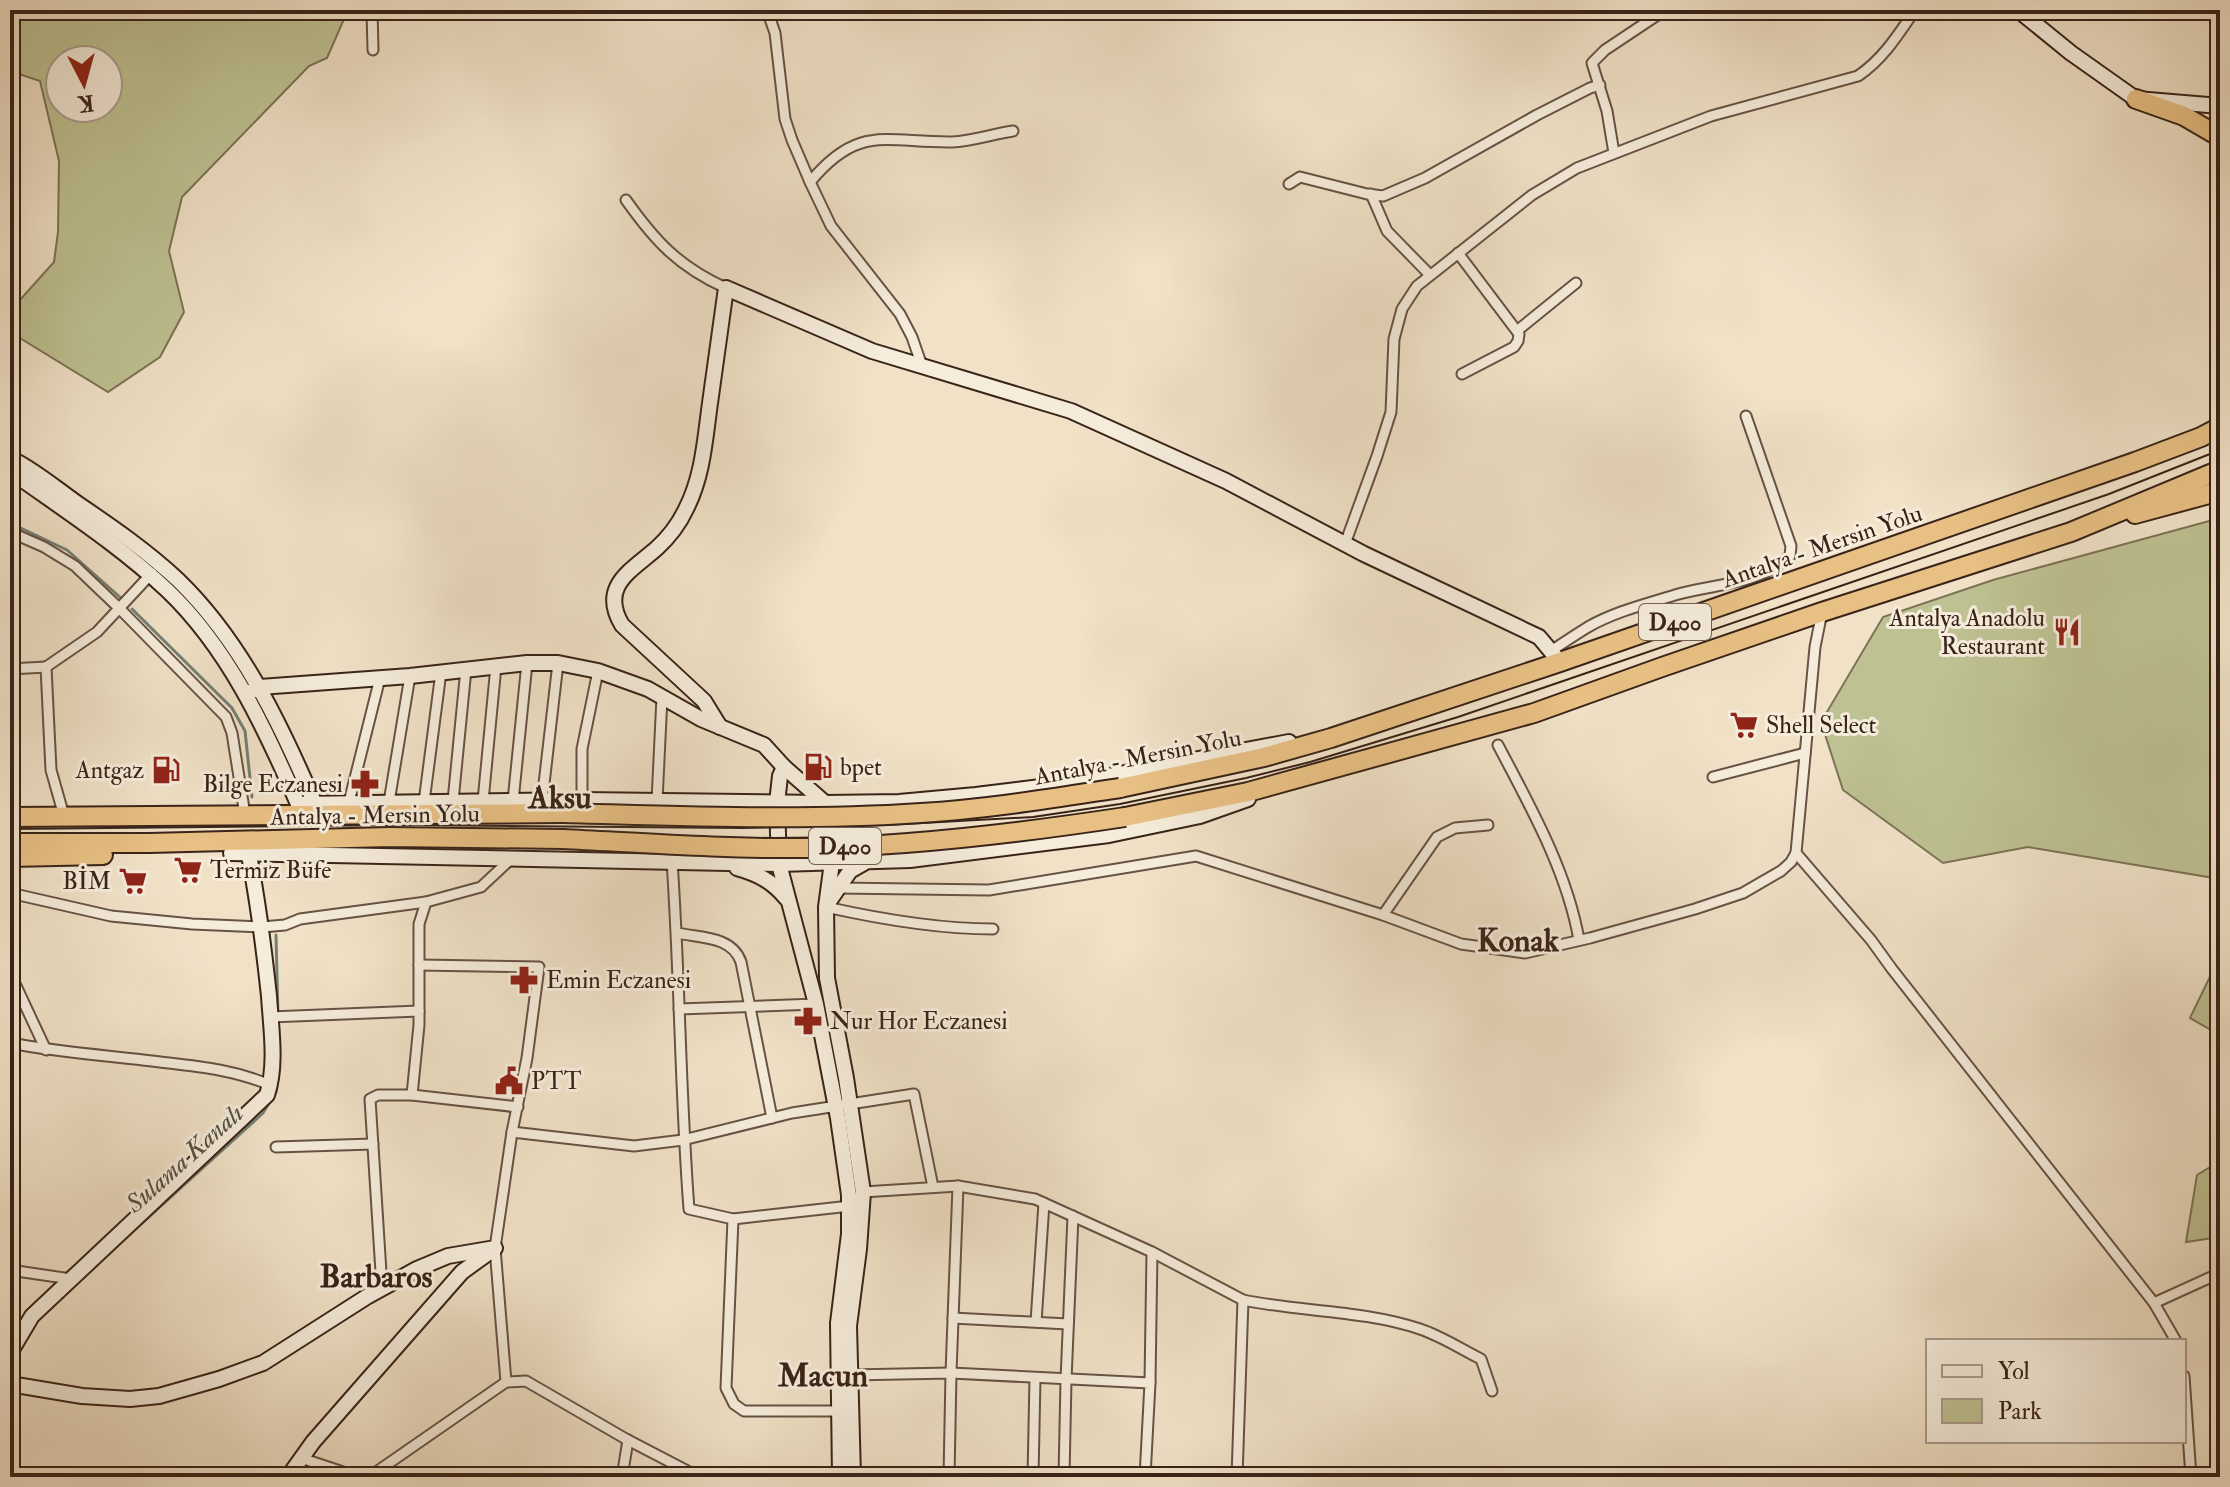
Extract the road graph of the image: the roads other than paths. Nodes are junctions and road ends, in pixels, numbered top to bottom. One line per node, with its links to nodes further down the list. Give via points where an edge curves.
1 (372, 10): 6 (street)
2 (767, 10): 15 (street, via 775,33 785,119)
3 (1665, 10): 7 (street, via 1592,63)
4 (1915, 10): 14 (street, via 1889,48 1858,76 1711,116)
5 (2018, 10): 8 (street)
6 (373, 50)
7 (1600, 85): 14 (street); 17 (street, via 1405,188 1383,196)
8 (2136, 99): 10 (street); 13 (highway, via 2184,116)
9 (2220, 99): 10 (street)
10 (2171, 103): 11 (street)
11 (2220, 106)
12 (1013, 131): 15 (street, via 951,142 872,139 840,152)
13 (2220, 137)
14 (1614, 153): 19 (street, via 1532,195)
15 (810, 182): 24 (street, via 831,226 900,314)
16 (1289, 184): 17 (street, via 1300,177)
17 (1371, 194): 20 (street, via 1387,231)
18 (626, 200): 22 (street, via 659,244 703,278)
19 (1458, 253): 20 (street); 23 (street)
20 (1430, 275): 36 (street, via 1402,309 1394,339 1391,412)
21 (1576, 283): 23 (street)
22 (726, 288): 24 (street, via 872,351); 55 (street, via 694,495 679,524 624,575 613,600 622,625 704,701)
23 (1518, 330): 25 (street, via 1514,347)
24 (922, 366): 36 (street, via 1071,411 1226,481)
25 (1462, 374)
26 (2220, 415): 30 (highway)
27 (1746, 416): 40 (street, via 1790,556 1750,580 1706,587 1618,614 1588,627)
28 (2220, 427): 30 (highway, Antalya - Mersin Yolu / D400)
29 (10, 458): 37 (street, via 135,543)
30 (2135, 462): 40 (highway, Antalya - Mersin Yolu / D400)
31 (2220, 470): 35 (highway, Antalya - Mersin Yolu / D400)
32 (10, 471): 37 (street)
33 (2220, 491): 35 (highway)
34 (10, 532): 38 (street, via 75,566)
35 (2071, 532): 39 (highway, Antalya - Mersin Yolu / D400)
36 (1345, 544): 40 (street, via 1539,637)
37 (155, 570): 38 (street); 51 (street, via 179,581); 52 (street)
38 (120, 609): 44 (street); 73 (street, via 226,717)
39 (1822, 612): 57 (street); 59 (highway, Antalya - Mersin Yolu / D400, via 1534,713)
40 (1556, 656): 54 (highway, Antalya - Mersin Yolu / D400)
41 (527, 663): 42 (street); 43 (street); 64 (street)
42 (558, 663): 47 (street); 65 (street)
43 (496, 666): 46 (street); 63 (street)
44 (46, 667): 45 (street); 75 (street, via 51,770)
45 (10, 669)
46 (466, 669): 48 (street); 62 (street)
47 (598, 671): 53 (street); 61 (street, via 582,749)
48 (441, 672): 49 (street); 69 (street)
49 (410, 676): 50 (street); 68 (street)
50 (380, 678): 51 (street); 67 (street)
51 (260, 687): 52 (street); 70 (street, via 288,742)
52 (246, 694): 70 (street)
53 (662, 697): 55 (street); 66 (street)
54 (1406, 713): 72 (street, via 1280,744 1072,783 899,802); 73 (highway, Antalya - Mersin Yolu / D400, bridge, via 1264,757 1120,788 921,813 752,819 562,813)
55 (720, 727): 58 (street, via 764,745)
56 (1498, 745): 97 (street, via 1550,850)
57 (1805, 753): 60 (street); 79 (street)
58 (784, 767): 71 (street); 72 (street)
59 (1312, 775): 78 (highway, Antalya - Mersin Yolu / D400, bridge, via 1125,817 837,847 390,837); 85 (street, via 1200,816 1109,835)
60 (1713, 777)
61 (582, 800): 65 (street); 66 (street)
62 (453, 801): 63 (street); 69 (street)
63 (483, 801): 64 (street)
64 (513, 801): 65 (street)
65 (542, 801)
66 (657, 801): 71 (street)
67 (349, 802): 68 (street); 70 (street)
68 (389, 802): 69 (street)
69 (424, 802)
70 (306, 803): 73 (highway)
71 (777, 803): 72 (street); 86 (street)
72 (825, 803): 87 (street, via 834,823)
73 (254, 815): 75 (highway, Antalya - Mersin Yolu / D400)
74 (10, 817): 75 (highway, Antalya - Mersin Yolu / D400)
75 (65, 817)
76 (1488, 825): 93 (street, via 1455,828 1437,837)
77 (10, 843): 78 (highway, Antalya - Mersin Yolu / D400)
78 (149, 843): 80 (highway)
79 (1796, 853): 97 (street, via 1781,871 1743,893); 130 (street, via 1871,940)
80 (240, 854): 81 (highway); 82 (street); 94 (street)
81 (10, 857)
82 (511, 859): 83 (street); 91 (street, via 481,887)
83 (672, 861): 84 (street); 96 (street)
84 (713, 862): 86 (street); 90 (street, via 757,874)
85 (865, 862): 87 (street); 88 (street)
86 (779, 864): 87 (street); 90 (street)
87 (833, 864): 92 (street)
88 (837, 888): 92 (street); 93 (street, via 989,890 1196,856)
89 (10, 893): 94 (street, via 111,916)
90 (788, 901): 100 (street)
91 (426, 902): 94 (street); 98 (street, via 419,924)
92 (826, 907): 95 (street, via 944,927); 109 (street, via 827,978)
93 (1383, 915): 97 (street, via 1461,944 1497,951 1525,953)
94 (262, 927): 104 (street)
95 (993, 929)
96 (677, 933): 101 (street, via 721,941 735,950); 102 (street)
97 (1579, 940)
98 (419, 965): 103 (street); 110 (street, via 539,967)
99 (10, 973): 106 (street)
100 (816, 1004): 101 (street); 109 (street)
101 (749, 1006): 102 (street); 111 (street)
102 (679, 1009): 113 (street)
103 (419, 1011): 104 (street); 108 (street)
104 (276, 1017): 107 (street)
105 (10, 1043): 106 (street)
106 (46, 1050): 107 (street, via 218,1069)
107 (270, 1085): 127 (street, via 267,1095)
108 (412, 1095): 110 (street); 114 (street, via 370,1099)
109 (843, 1106): 111 (street); 117 (street, via 914,1094); 118 (street); 120 (street)
110 (518, 1107): 112 (street)
111 (772, 1118): 113 (street)
112 (512, 1132): 113 (street, via 634,1146); 123 (street)
113 (683, 1140): 122 (street, via 689,1209)
114 (373, 1144): 115 (street); 128 (street)
115 (276, 1147)
116 (958, 1186): 117 (street); 119 (street); 131 (street)
117 (933, 1187): 118 (street)
118 (863, 1192): 137 (street, via 849,1326)
119 (1044, 1203): 121 (street); 132 (street)
120 (850, 1206): 122 (street); 145 (street, via 838,1323)
121 (1073, 1216): 124 (street); 133 (street)
122 (733, 1219): 145 (street, via 726,1388 730,1399 744,1411)
123 (495, 1248): 128 (street, via 448,1256); 140 (street); 147 (street, via 462,1272)
124 (1152, 1252): 129 (street); 141 (street)
125 (10, 1270): 127 (street)
126 (2220, 1273): 130 (street)
127 (71, 1279): 135 (street, via 32,1316)
128 (382, 1288): 142 (street, via 263,1363 159,1396 82,1396)
129 (1243, 1300): 143 (street, via 1425,1330 1481,1359); 159 (street)
130 (2154, 1303): 134 (street)
131 (953, 1318): 132 (street); 136 (street)
132 (1036, 1322): 133 (street)
133 (1068, 1324): 139 (street)
134 (2175, 1339)
135 (10, 1353)
136 (951, 1373): 137 (street); 138 (street); 155 (street)
137 (850, 1375): 154 (street)
138 (1035, 1378): 139 (street); 156 (street)
139 (1066, 1380): 141 (street); 157 (street)
140 (506, 1382): 146 (street, via 526,1381); 150 (street)
141 (1150, 1383): 158 (street)
142 (11, 1384)
143 (1492, 1391)
144 (2186, 1405): 160 (street)
145 (838, 1411): 153 (street)
146 (628, 1440): 151 (street); 152 (street)
147 (301, 1458): 148 (street); 149 (street)
148 (288, 1477)
149 (358, 1477)
150 (369, 1477)
151 (622, 1477)
152 (699, 1477)
153 (840, 1477)
154 (853, 1477)
155 (949, 1477)
156 (1033, 1477)
157 (1064, 1477)
158 (1145, 1477)
159 (1237, 1477)
160 (2191, 1477)

